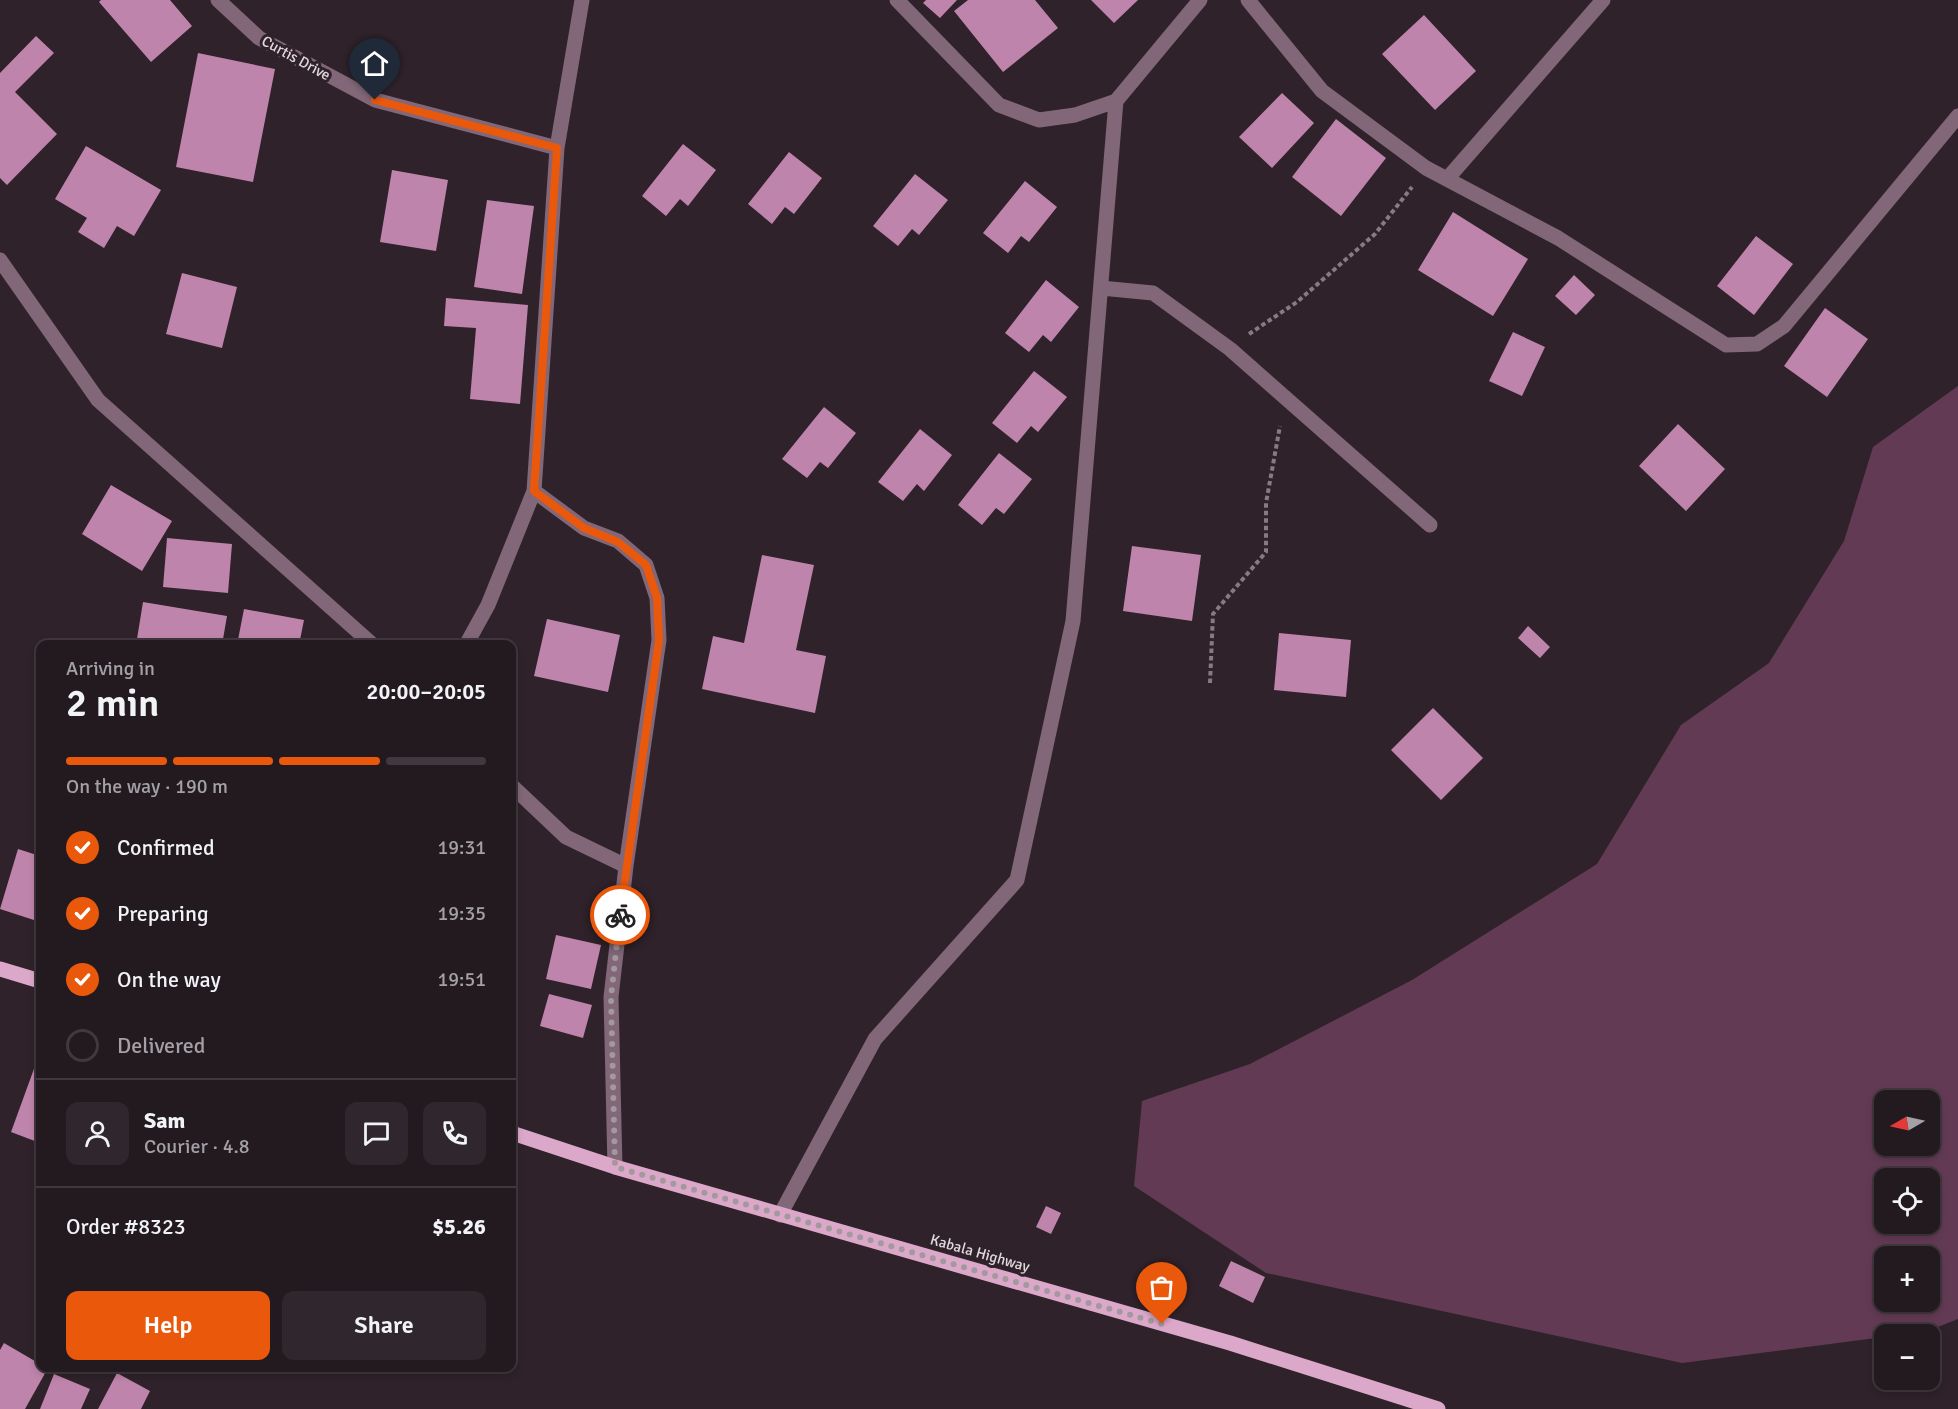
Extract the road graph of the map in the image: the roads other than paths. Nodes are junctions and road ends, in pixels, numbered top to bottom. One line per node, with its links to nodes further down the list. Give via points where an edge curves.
1 (218, 0): 9 (street, Curtis Drive, via 259,38 375,100)
2 (582, 0): 9 (street)
3 (897, 0): 7 (street, via 999,105 1039,120 1076,115)
4 (1200, 0): 7 (street)
5 (1248, 0): 10 (street, via 1322,92)
6 (1603, 0): 10 (street)
7 (1116, 101): 12 (street)
8 (1958, 116): 10 (street, via 1784,326 1757,344 1726,345 1558,238)
9 (557, 148): 13 (street)
10 (1447, 179)
11 (0, 260): 15 (street, via 98,400)
12 (1101, 288): 14 (street, via 1153,293 1230,349); 23 (street, via 1073,621 1017,880 875,1039)
13 (534, 491): 16 (street, via 489,605); 18 (street, via 584,528 618,542 646,565 657,598 659,640)
14 (1430, 525)
15 (367, 640)
16 (469, 640)
17 (516, 790): 18 (street, via 566,837)
18 (626, 866): 22 (street, via 611,997)
19 (0, 969): 20 (main road)
20 (36, 980)
21 (516, 1134): 22 (main road, Kabala Highway)
22 (615, 1167): 23 (main road, Kabala Highway)
23 (780, 1215): 24 (main road, Kabala Highway, via 1230,1343)
24 (1438, 1409)

